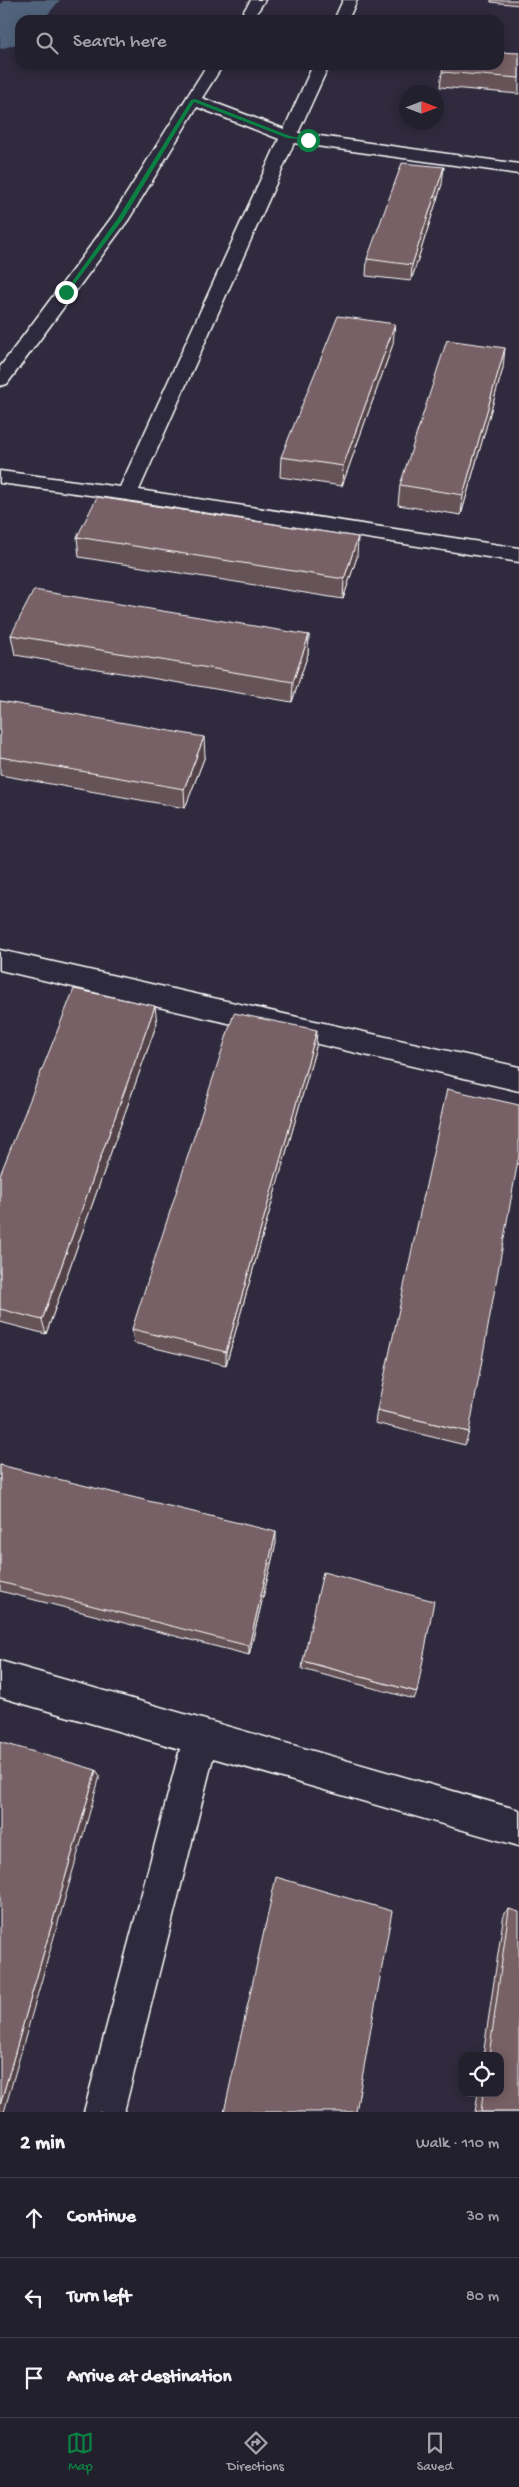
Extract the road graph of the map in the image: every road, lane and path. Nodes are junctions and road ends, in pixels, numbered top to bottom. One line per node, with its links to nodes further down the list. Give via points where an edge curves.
1 (258, 0): 3 (street)
2 (350, 0): 4 (street)
3 (248, 15)
4 (343, 15)
5 (212, 70): 7 (street)
6 (319, 70): 8 (street)
7 (193, 100): 8 (street); 10 (street, via 120,219)
8 (289, 137): 9 (street); 12 (street)
9 (519, 169)
10 (0, 380)
11 (0, 477): 12 (street)
12 (127, 494): 13 (street)
13 (519, 555)
14 (0, 960): 15 (street)
15 (519, 1079)
16 (0, 1679): 17 (street)
17 (201, 1736): 18 (street); 19 (street)
18 (519, 1828)
19 (104, 2112)

